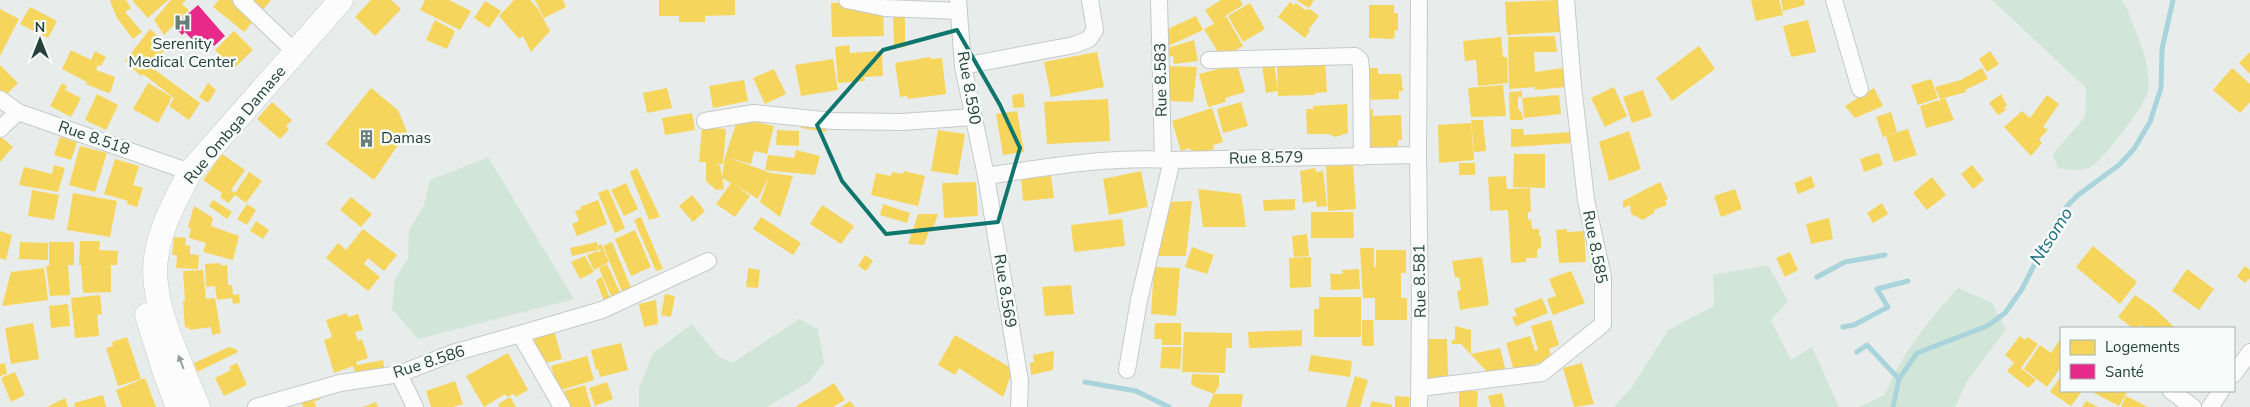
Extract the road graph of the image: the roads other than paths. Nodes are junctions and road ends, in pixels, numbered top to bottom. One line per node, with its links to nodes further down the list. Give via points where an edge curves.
1 (241, 0): 11 (street)
2 (321, 0): 11 (main road, Rue Ombga Damase)
3 (341, 0): 11 (main road, Rue Ombga Damase)
4 (847, 0): 10 (street, via 885,8)
5 (1090, 0): 13 (street, via 1095,30 1089,39 1074,45)
6 (1159, 0): 22 (street, Rue 8.583)
7 (1419, 0): 20 (street)
8 (1566, 0): 31 (street, Rue 8.585, via 1586,200 1603,277 1603,324 1542,373)
9 (1834, 0): 14 (street)
10 (959, 6): 13 (street, Rue 8.590)
11 (290, 47): 23 (main road, Rue Ombga Damase)
12 (1208, 60): 21 (street, via 1355,56 1360,60 1361,69)
13 (963, 66): 17 (street, Rue 8.590)
14 (1860, 88)
15 (0, 99): 16 (street, Rue 8.518)
16 (18, 112): 19 (street); 23 (street, Rue 8.518)
17 (974, 117): 18 (street, via 902,122 833,121 754,113); 24 (street, Rue 8.590)
18 (705, 121)
19 (0, 129)
20 (1418, 155): 21 (street, Rue 8.579); 31 (street, Rue 8.581)
21 (1362, 157): 22 (street, Rue 8.579)
22 (1168, 160): 24 (street, Rue 8.579, via 1112,160); 28 (street)
23 (183, 169): 34 (main road, Rue Ombga Damase, via 154,208 142,281 146,312); 35 (main road, Rue Ombga Damase, one-way to 23, via 164,317 155,272 160,240)
24 (986, 176): 39 (street, Rue 8.569, via 1020,381)
25 (708, 261): 26 (street, Rue 8.586, via 602,310)
26 (520, 334): 30 (street, Rue 8.586, via 453,353); 38 (street)
27 (2250, 352): 29 (street)
28 (1127, 370)
29 (2235, 373)
30 (399, 374): 36 (street, Rue 8.586, via 340,383); 37 (street)
31 (1420, 388): 40 (street, Rue 8.581)
32 (2172, 392): 41 (street)
33 (2221, 392): 42 (street)
34 (178, 407)
35 (198, 407)
36 (256, 407)
37 (414, 407)
38 (562, 407)
39 (1019, 407)
40 (1419, 407)
41 (2193, 407)
42 (2210, 407)

